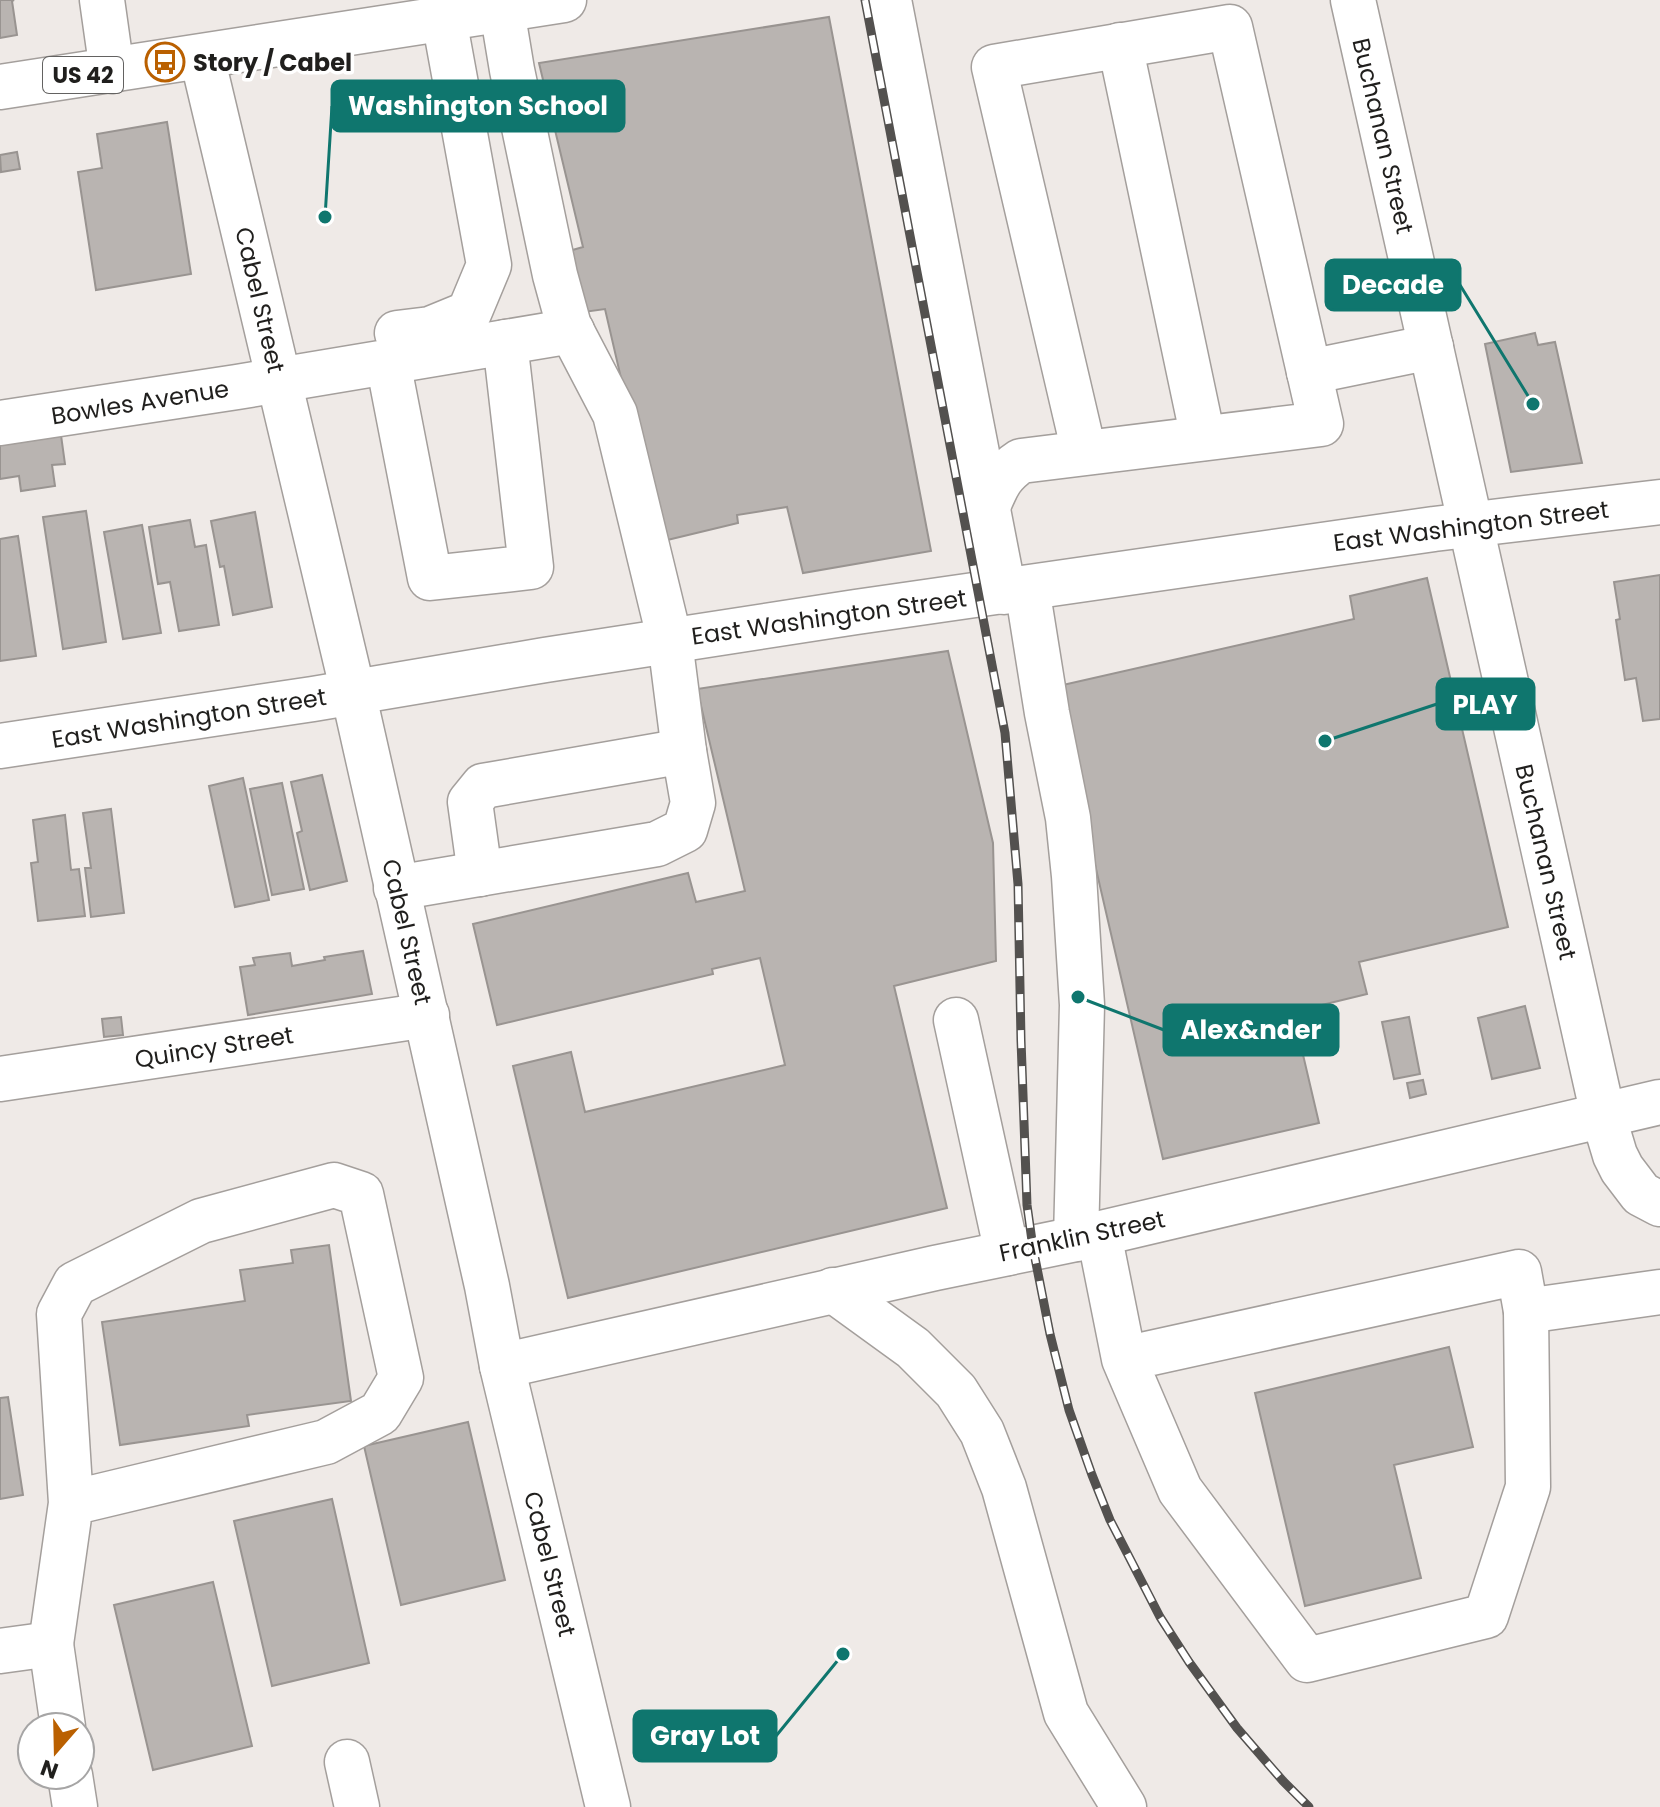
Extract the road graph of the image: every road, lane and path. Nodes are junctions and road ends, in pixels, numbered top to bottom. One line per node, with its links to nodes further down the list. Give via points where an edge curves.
1 (102, 0): 9 (street)
2 (564, 0): 5 (street, US 42)
3 (889, 0): 21 (street)
4 (1353, 0): 13 (street, Buchanan Street)
5 (511, 6): 6 (street, US 42); 11 (street, via 512,70 555,275)
6 (444, 19): 8 (street, US 42); 15 (street, via 489,265 469,313 430,329 365,336)
7 (1120, 45): 16 (street, via 1230,27); 18 (street); 19 (street, via 994,67)
8 (202, 57): 9 (street, US 42); 15 (street, Cabel Street)
9 (112, 71): 10 (street, US 42)
10 (0, 87)
11 (572, 331): 12 (street); 24 (street, via 615,414)
12 (505, 342): 14 (street); 14 (street, via 531,567 430,578)
13 (1431, 347): 16 (street); 22 (street, Buchanan Street)
14 (388, 362): 15 (street)
15 (276, 369): 17 (street, Bowles Avenue); 25 (street, Cabel Street)
16 (1309, 372): 18 (street, via 1321,424)
17 (0, 423)
18 (1203, 438): 19 (street)
19 (1084, 452): 21 (street, via 1021,461 1007,470)
20 (1660, 502): 22 (street, East Washington Street)
21 (988, 506): 23 (street)
22 (1471, 525): 23 (street, East Washington Street); 34 (street, Buchanan Street)
23 (1016, 590): 24 (street, East Washington Street); 36 (street, via 1068,818 1082,1005)
24 (670, 641): 25 (street, East Washington Street); 27 (street)
25 (353, 692): 26 (street, East Washington Street); 29 (street, Cabel Street)
26 (0, 746)
27 (684, 751): 28 (street, via 693,803 685,830 657,844); 28 (street, via 483,786 470,802)
28 (480, 874): 29 (street)
29 (396, 888): 30 (street, Cabel Street)
30 (427, 1015): 32 (street, Quincy Street); 42 (street, Cabel Street)
31 (956, 1020): 37 (street)
32 (0, 1079)
33 (1660, 1102): 34 (street, Franklin Street)
34 (1603, 1115): 35 (street, Buchanan Street, via 1622,1169 1641,1194); 36 (street, Franklin Street)
35 (1660, 1204)
36 (1088, 1236): 37 (street, Franklin Street); 41 (street)
37 (1007, 1253): 38 (street, Franklin Street)
38 (833, 1290): 42 (street, Franklin Street); 50 (street, via 913,1348 956,1391 982,1432 1004,1488 1066,1713)
39 (1660, 1292): 40 (street)
40 (1526, 1311): 41 (street, via 1519,1272); 41 (street, via 1528,1487 1486,1616 1307,1660 1180,1490)
41 (1124, 1359)
42 (502, 1366): 49 (street, Cabel Street)
43 (71, 1503): 43 (street, via 326,1442 380,1413 401,1378 361,1194 334,1185 201,1221 75,1284 59,1314); 44 (street)
44 (51, 1644): 45 (street); 46 (street)
45 (0, 1651)
46 (61, 1711)
47 (347, 1762): 48 (street)
48 (357, 1807)
49 (608, 1807)
50 (1124, 1807)

